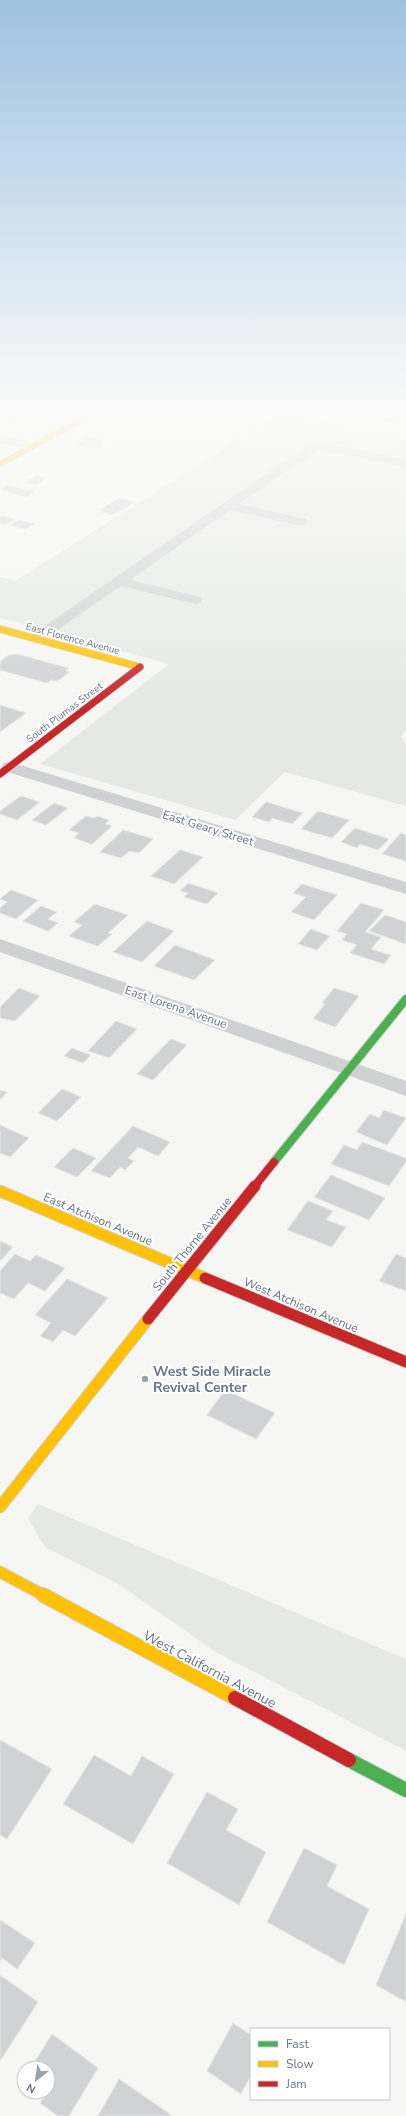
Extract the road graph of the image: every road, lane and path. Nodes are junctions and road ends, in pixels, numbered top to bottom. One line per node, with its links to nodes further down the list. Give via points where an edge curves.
1 (221, 512): 4 (street)
2 (255, 512): 3 (street)
3 (301, 522)
4 (120, 582): 5 (street); 7 (street)
5 (195, 600)
6 (0, 629): 7 (street, East Florence Avenue)
7 (35, 639): 8 (street, East Florence Avenue)
8 (140, 667): 9 (street, South Plumas Street)
9 (5, 771): 10 (street, East Geary Street)
10 (406, 888)
11 (0, 945): 13 (street, East Lorena Avenue)
12 (406, 999): 13 (street, South Thorne Avenue)
13 (351, 1069): 14 (street, East Lorena Avenue); 16 (street, South Thorne Avenue)
14 (406, 1089)
15 (0, 1191): 16 (street, East Atchison Avenue)
16 (187, 1269): 17 (street, West Atchison Avenue); 18 (street, South Thorne Avenue)
17 (406, 1362)
18 (0, 1507)
19 (0, 1572): 20 (street, West California Avenue)
20 (406, 1790)

